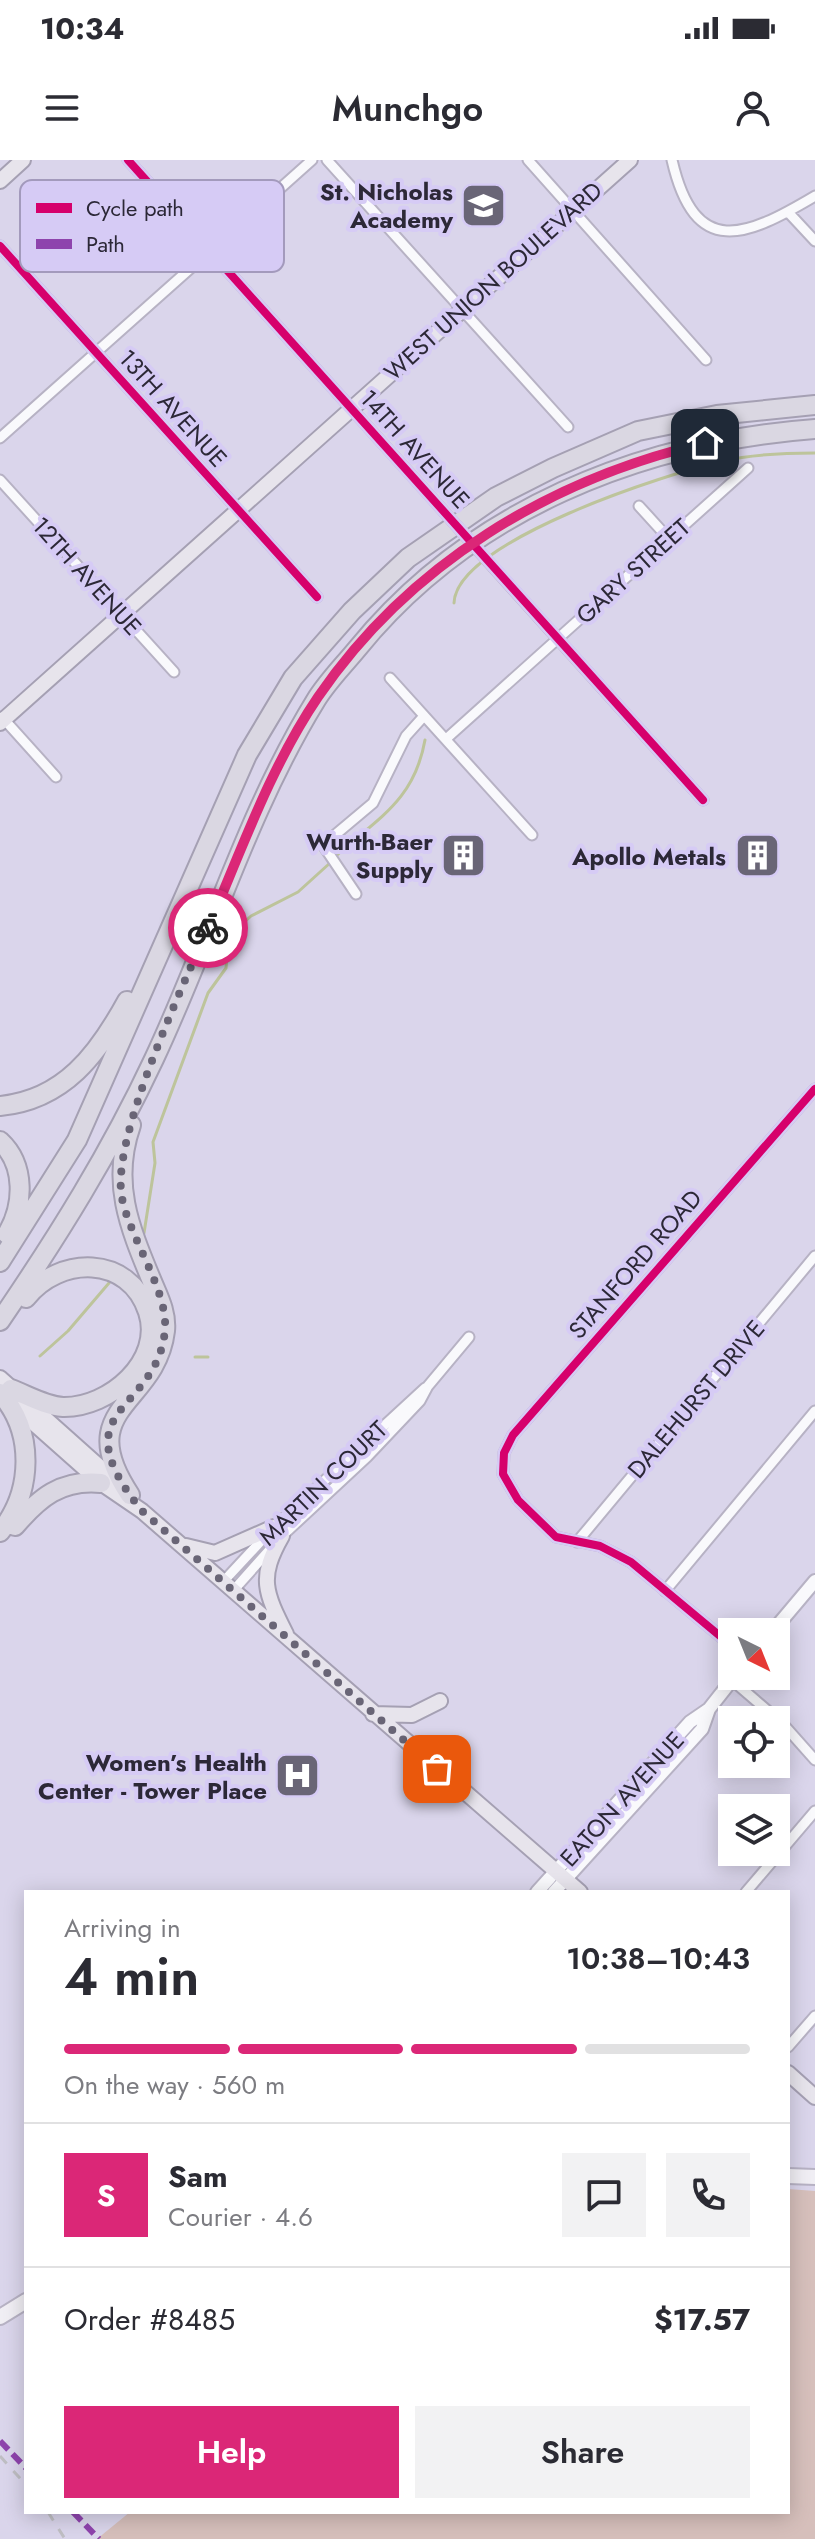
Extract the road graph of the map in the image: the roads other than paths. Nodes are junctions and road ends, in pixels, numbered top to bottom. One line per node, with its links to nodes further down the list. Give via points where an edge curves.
1 (23, 160): 9 (main road)
2 (128, 160): 8 (street, 14TH AVENUE)
3 (312, 160): 10 (street)
4 (327, 160): 20 (street)
5 (528, 160): 12 (street)
6 (630, 160): 12 (main road, WEST UNION BOULEVARD)
7 (672, 160): 13 (street, via 684,202 711,227 747,231)
8 (146, 180)
9 (0, 181)
10 (284, 185)
11 (815, 196): 13 (street)
12 (573, 210): 20 (main road, WEST UNION BOULEVARD); 22 (street)
13 (788, 212): 14 (street)
14 (815, 241)
15 (0, 246): 16 (street, 13TH AVENUE)
16 (20, 268)
17 (23, 272): 21 (street, 13TH AVENUE)
18 (185, 272): 21 (street)
19 (228, 272): 24 (street, 14TH AVENUE)
20 (462, 310): 24 (main road, WEST UNION BOULEVARD); 25 (street)
21 (95, 352): 27 (street); 31 (street, 13TH AVENUE)
22 (706, 360)
23 (815, 405): 45 (highway, via 717,415 638,431 496,497 408,558 293,678 247,755)
24 (352, 408): 31 (main road, WEST UNION BOULEVARD); 35 (street, 14TH AVENUE, bridge)
25 (568, 427)
26 (815, 429): 46 (highway, via 732,437 651,455 573,484 510,517 437,568 378,623 318,698 270,787)
27 (0, 438)
28 (748, 468): 32 (street, GARY STREET)
29 (0, 480): 34 (street, 12TH AVENUE)
30 (639, 506): 32 (street)
31 (240, 511): 33 (street, 13TH AVENUE); 34 (main road, WEST UNION BOULEVARD)
32 (669, 539): 35 (street, GARY STREET)
33 (317, 597)
34 (122, 614): 36 (street, 12TH AVENUE); 39 (main road, WEST UNION BOULEVARD)
35 (558, 639): 40 (street, GARY STREET); 42 (street, 14TH AVENUE)
36 (174, 672)
37 (390, 678): 38 (street)
38 (424, 716): 40 (street); 44 (street, via 406,736 373,803 323,845)
39 (1, 719): 41 (street)
40 (446, 739): 43 (street)
41 (56, 777)
42 (703, 800)
43 (532, 835)
44 (356, 894)
45 (181, 900): 48 (highway, via 111,1029 82,1068 41,1097); 52 (highway, via 77,1140)
46 (155, 1057): 53 (highway, via 76,1209); 58 (highway, via 125,1142 120,1180 129,1225 163,1307 165,1333 149,1373 111,1427 107,1441)
47 (815, 1089): 61 (street, STANFORD ROAD, via 513,1435 504,1453 503,1474 518,1500 556,1537)
48 (0, 1106)
49 (0, 1141): 50 (highway, via 15,1163 20,1192)
50 (0, 1246)
51 (815, 1256): 61 (street, DALEHURST DRIVE)
52 (0, 1262)
53 (0, 1321)
54 (0, 1332): 56 (highway, via 44,1280 86,1265 110,1270 129,1283 150,1321 145,1354 134,1373 93,1403 62,1407)
55 (469, 1337): 60 (street, MARTIN COURT, via 428,1386)
56 (4, 1387): 58 (main road); 59 (highway, via 25,1455 20,1498)
57 (815, 1411): 66 (street)
58 (116, 1486): 62 (main road); 63 (highway, via 69,1483 56,1488 31,1506)
59 (0, 1532)
60 (278, 1532): 62 (main road, via 215,1553); 65 (street, MARTIN COURT); 69 (main road, via 265,1579)
61 (577, 1542): 66 (street, via 614,1552)
62 (179, 1543): 65 (main road)
63 (0, 1544)
64 (815, 1581): 67 (street)
65 (227, 1587): 69 (main road)
66 (665, 1591): 68 (street)
67 (784, 1618)
68 (718, 1635)
69 (289, 1642): 73 (main road)
70 (724, 1690): 76 (street, EATON AVENUE, via 690,1722)
71 (746, 1690): 74 (street)
72 (440, 1701): 73 (main road, via 412,1715)
73 (373, 1714): 76 (main road)
74 (815, 1760)
75 (815, 1811): 80 (street)
76 (561, 1876): 77 (street, EATON AVENUE); 78 (street, EATON AVENUE); 79 (main road)
77 (540, 1890)
78 (555, 1890)
79 (578, 1890)
80 (748, 1890)
81 (815, 2016): 82 (street)
82 (790, 2045)
83 (790, 2075): 84 (main road)
84 (815, 2097)
85 (790, 2176): 86 (main road)
86 (815, 2177)
87 (24, 2302): 88 (main road)
88 (0, 2317)

